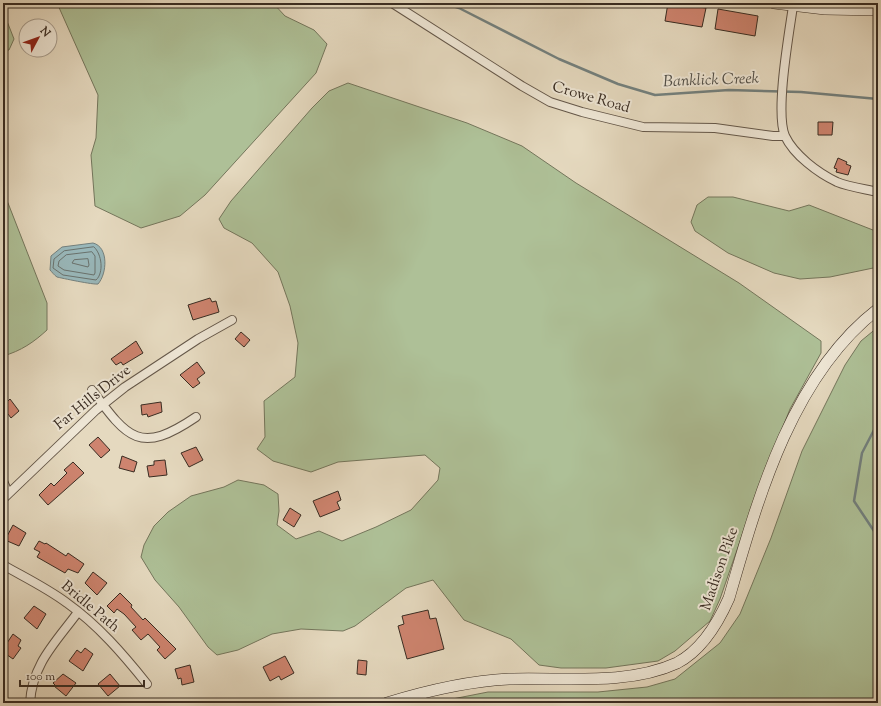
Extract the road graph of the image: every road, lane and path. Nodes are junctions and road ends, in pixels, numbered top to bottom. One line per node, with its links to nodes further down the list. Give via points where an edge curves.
1 (392, 3): 5 (street, Crowe Road, via 550,102 643,127 715,128)
2 (774, 3): 3 (street)
3 (793, 6): 4 (street); 5 (street, via 781,115)
4 (878, 10)
5 (785, 136): 6 (street, via 795,151 837,182)
6 (878, 192)
7 (878, 309): 18 (street, Madison Pike, via 832,354 802,400 760,498 722,614 712,631 686,657 638,675 508,679 466,684)
8 (232, 320): 10 (street, Far Hills Drive, via 125,387)
9 (92, 390): 10 (street)
10 (103, 405): 11 (street, via 127,432 146,439 168,434); 13 (street, Far Hills Drive)
11 (196, 417)
12 (3, 481): 13 (street)
13 (6, 496)
14 (3, 565): 15 (street, Bridle Path, via 49,591)
15 (78, 612): 16 (street, Bridle Path, via 124,656); 17 (street, via 39,664 32,683)
16 (147, 684)
17 (30, 703)
18 (387, 703)

